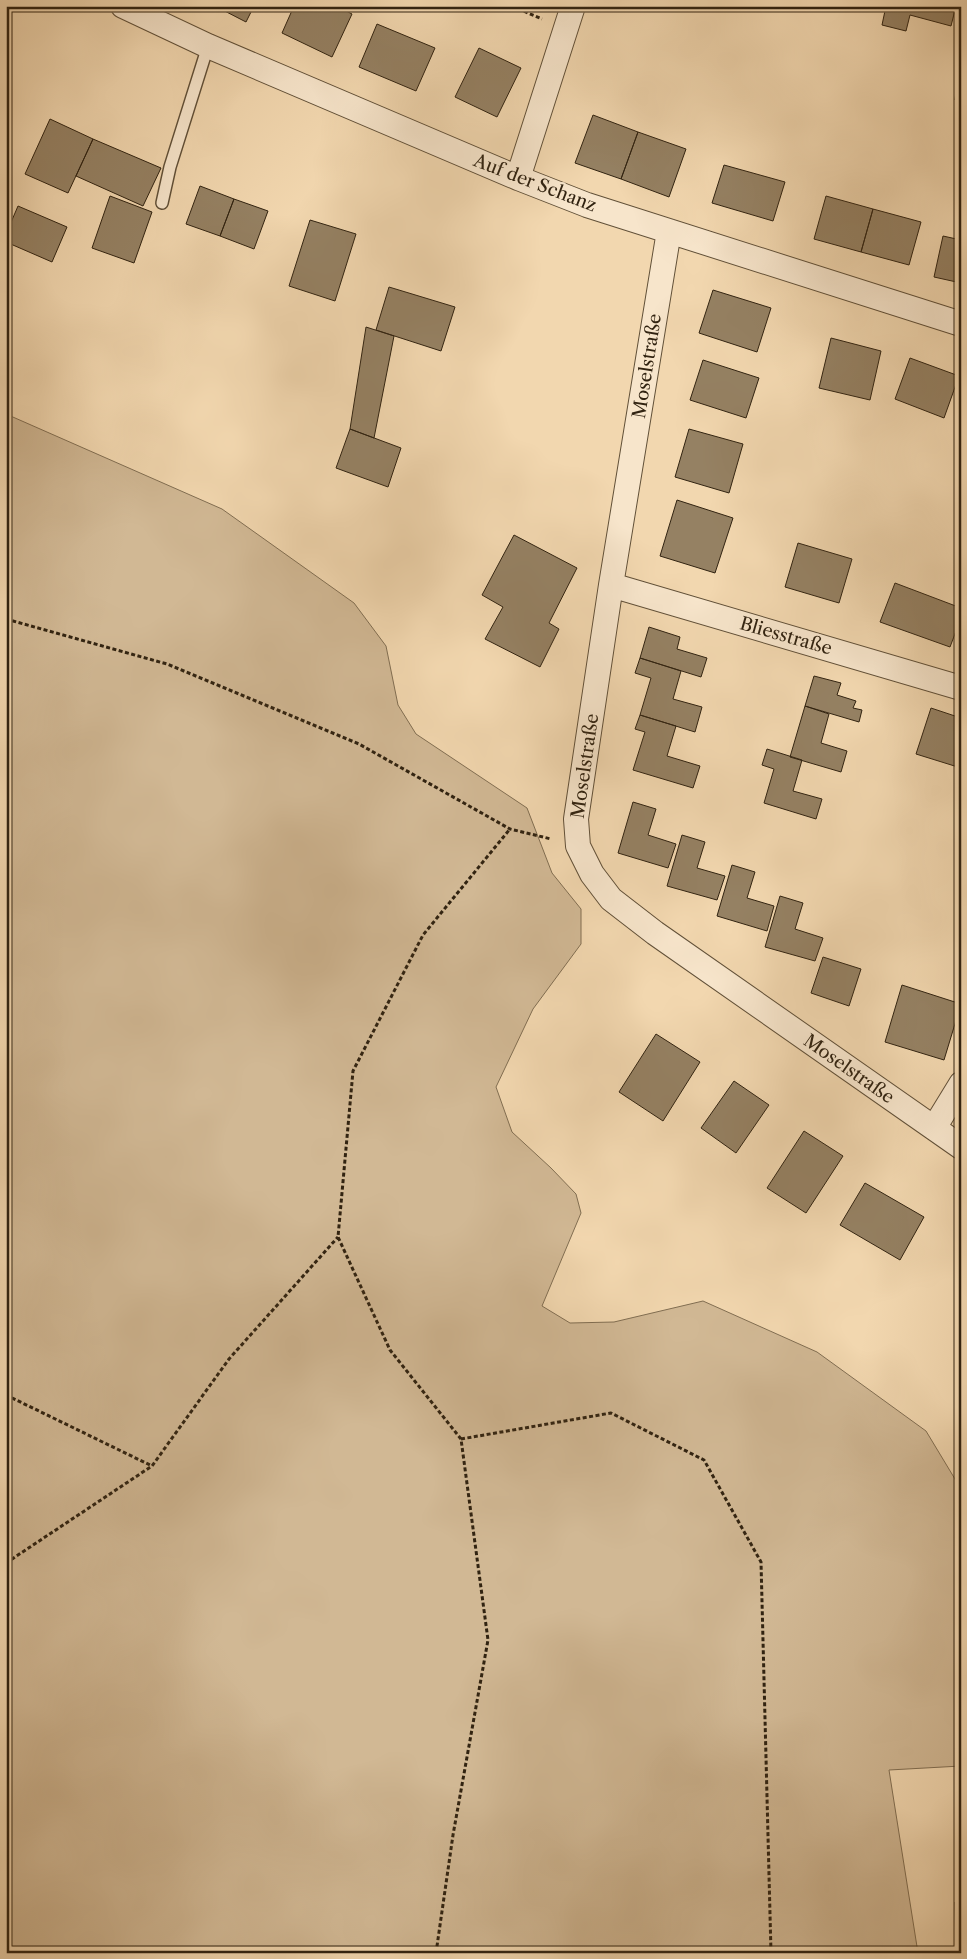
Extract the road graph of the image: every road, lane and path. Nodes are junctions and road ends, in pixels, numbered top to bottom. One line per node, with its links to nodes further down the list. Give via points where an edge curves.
1 (123, 6): 3 (street, Auf der Schanz)
2 (573, 6): 4 (street)
3 (208, 46): 4 (street, Auf der Schanz); 5 (lane)
4 (518, 178): 6 (street, Auf der Schanz, via 587,205)
5 (162, 203)
6 (669, 231): 7 (street, Auf der Schanz); 8 (street, Moselstraße)
7 (961, 324)
8 (611, 585): 10 (street, Bliesstraße); 12 (street, Moselstraße, via 576,819)
9 (6, 619): 11 (path, via 167,664 359,744)
10 (961, 688)
11 (510, 829): 12 (path); 16 (path, via 423,935 353,1071)
12 (578, 846): 14 (street, Moselstraße, via 592,874 618,904)
13 (961, 1084): 14 (street)
14 (934, 1128): 15 (street, Moselstraße)
15 (961, 1147)
16 (338, 1237): 18 (path, via 390,1350); 19 (path, via 229,1359)
17 (6, 1395): 19 (path)
18 (461, 1438): 21 (path, via 488,1640 453,1835); 22 (path, via 611,1413 704,1460 761,1562)
19 (152, 1466): 20 (path)
20 (6, 1562)
21 (436, 1953)
22 (771, 1953)

